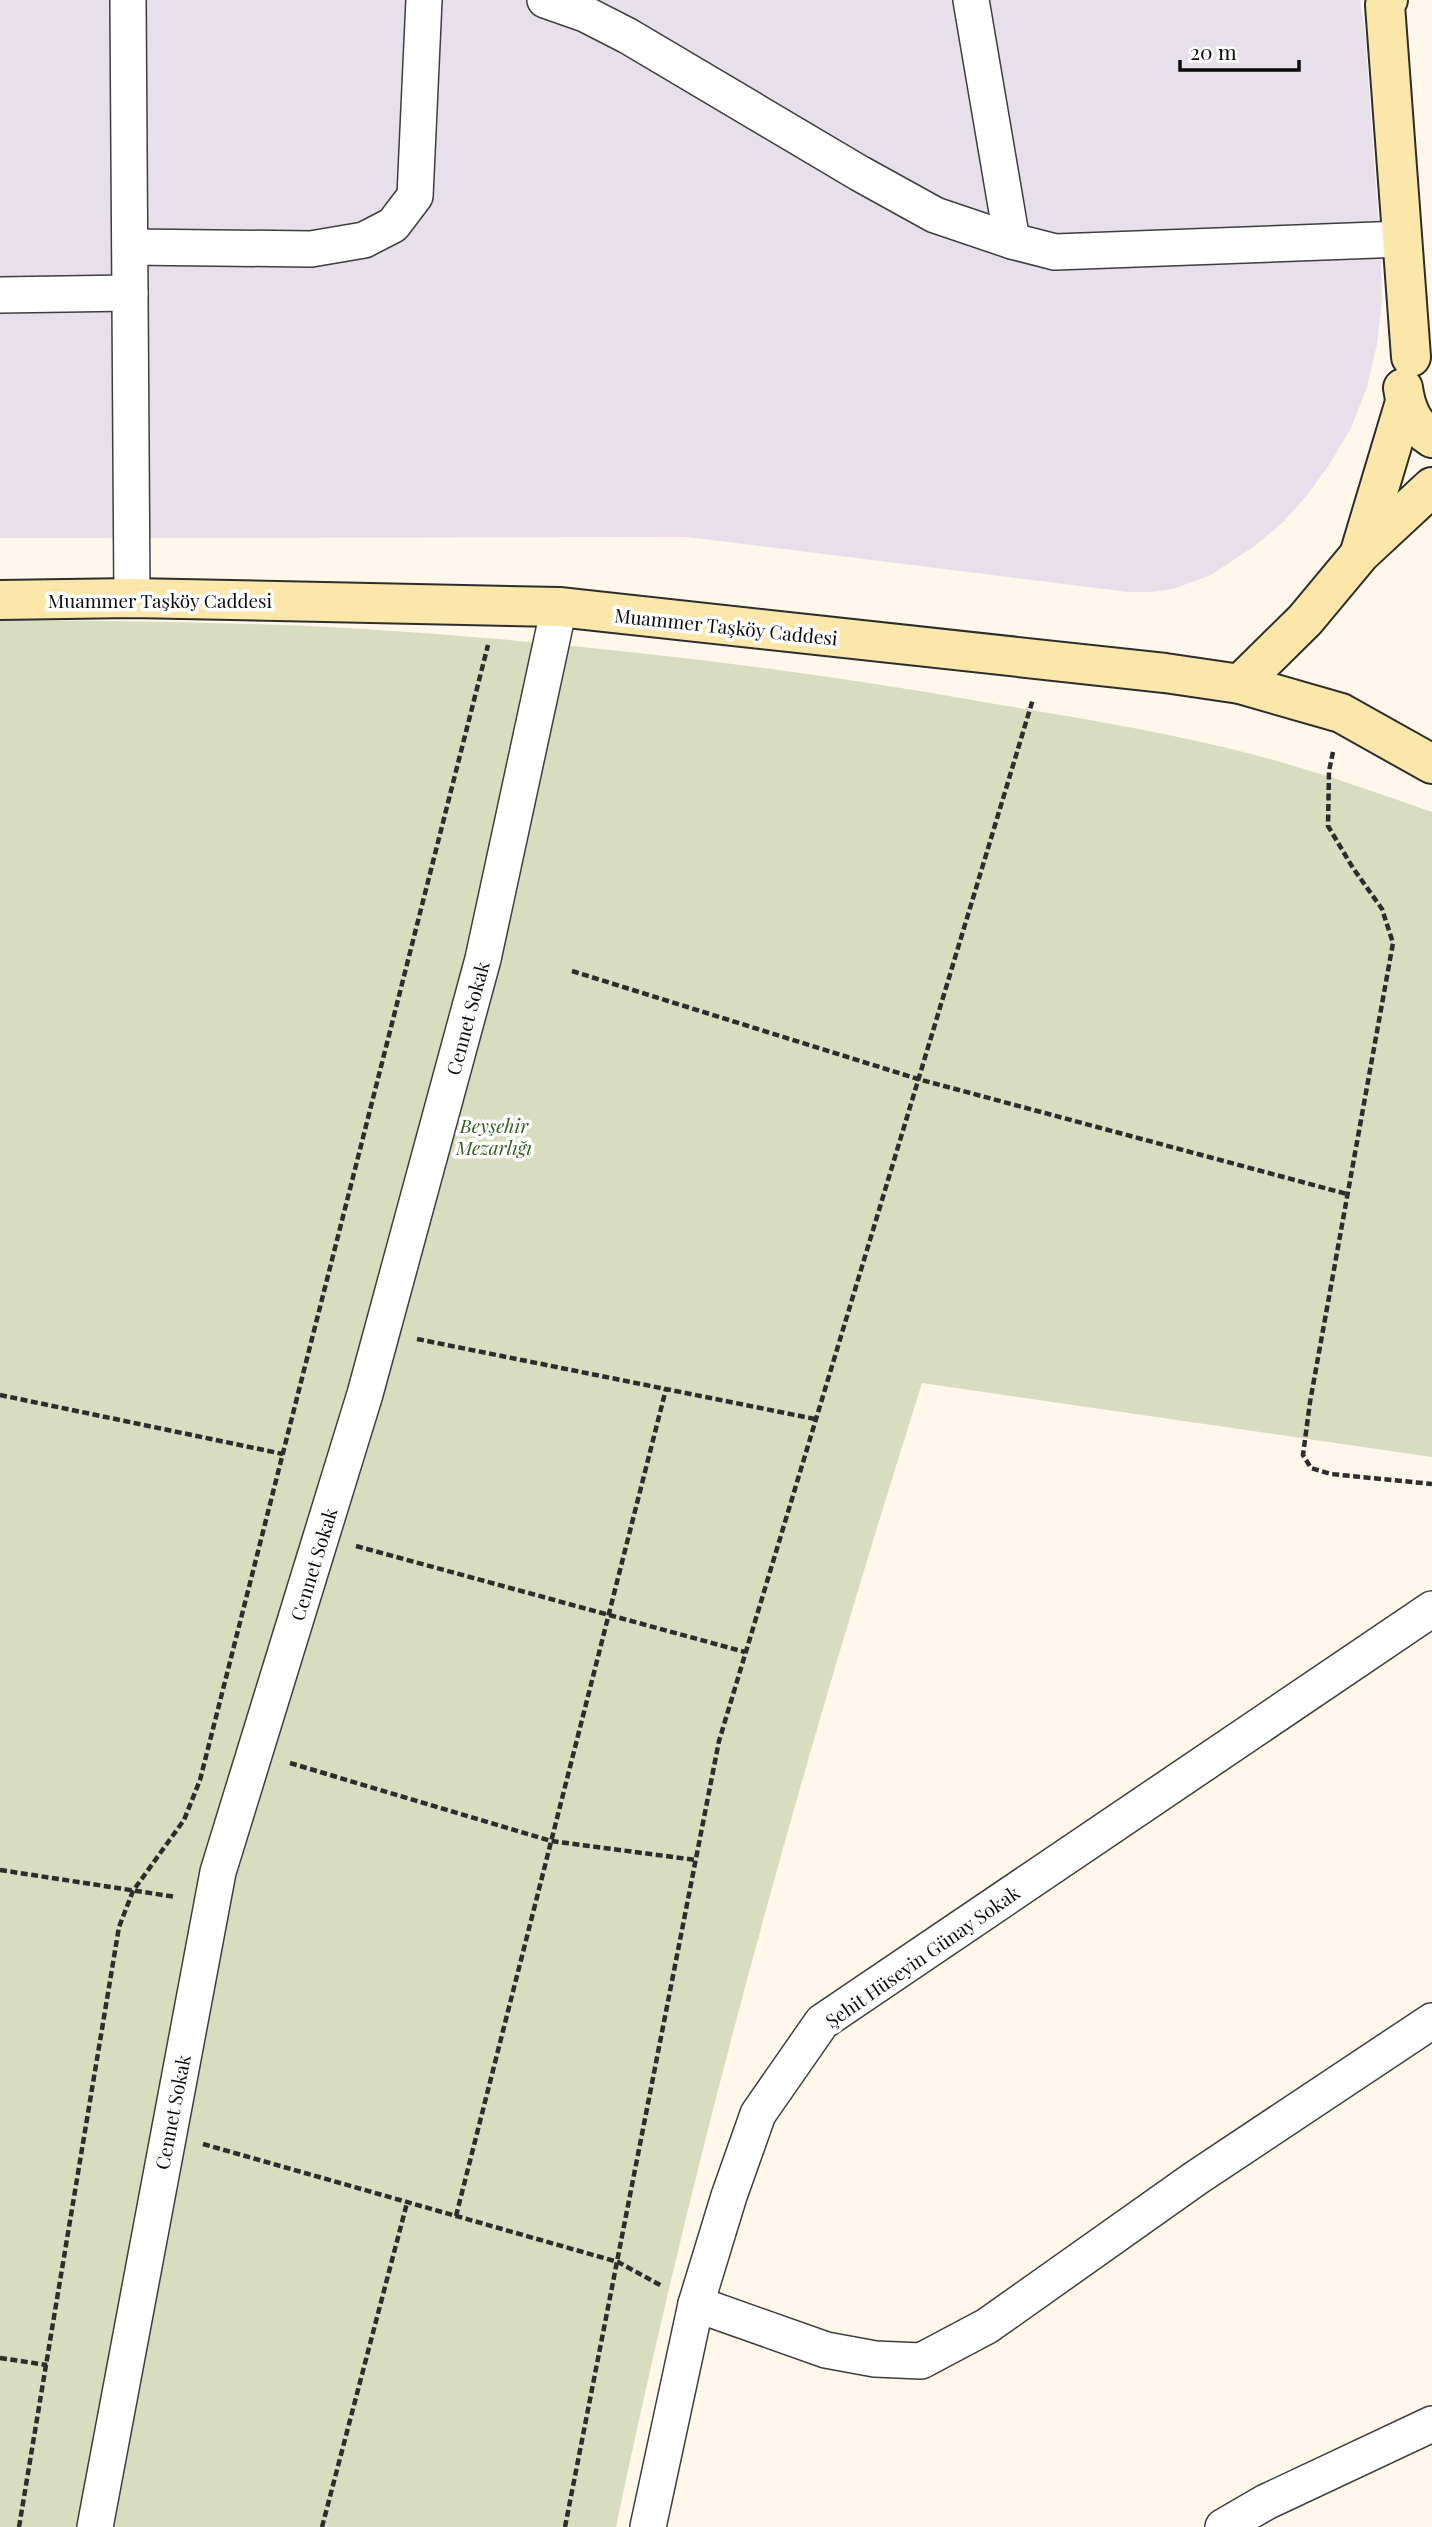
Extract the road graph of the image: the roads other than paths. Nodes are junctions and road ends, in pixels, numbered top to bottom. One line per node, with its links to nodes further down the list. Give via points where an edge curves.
1 (128, 0): 8 (street)
2 (424, 0): 8 (street, via 415,196 393,225 364,240 312,249)
3 (545, 0): 7 (street, via 628,36 935,215)
4 (971, 0): 7 (street)
5 (1388, 0): 6 (street)
6 (1403, 239): 7 (street, via 1055,252); 11 (street)
7 (1012, 241)
8 (130, 247): 9 (street)
9 (130, 293): 10 (street); 16 (street)
10 (0, 295)
11 (1422, 347): 12 (street, via 1405,371)
12 (1405, 402): 13 (street, via 1412,419); 15 (street)
13 (1432, 438)
14 (1432, 487): 15 (street)
15 (1360, 554): 19 (street, via 1305,620)
16 (132, 598): 17 (street, Muammer Taşköy Caddesi); 18 (street, Muammer Taşköy Caddesi)
17 (0, 600)
18 (559, 607): 19 (street, Muammer Taşköy Caddesi); 25 (street, Cennet Sokak, via 483,960 382,1331 218,1872)
19 (1240, 684): 20 (street, Muammer Taşköy Caddesi, via 1341,713)
20 (1432, 764)
21 (1432, 1609): 23 (street, Şehit Hüseyin Günay Sokak, via 822,2022 758,2114)
22 (1432, 2021): 23 (street, via 1196,2178 987,2326 921,2361 825,2350)
23 (696, 2304): 26 (street, Şehit Hüseyin Günay Sokak)
24 (1432, 2424): 27 (street)
25 (95, 2527)
26 (648, 2527)
27 (1223, 2527)

